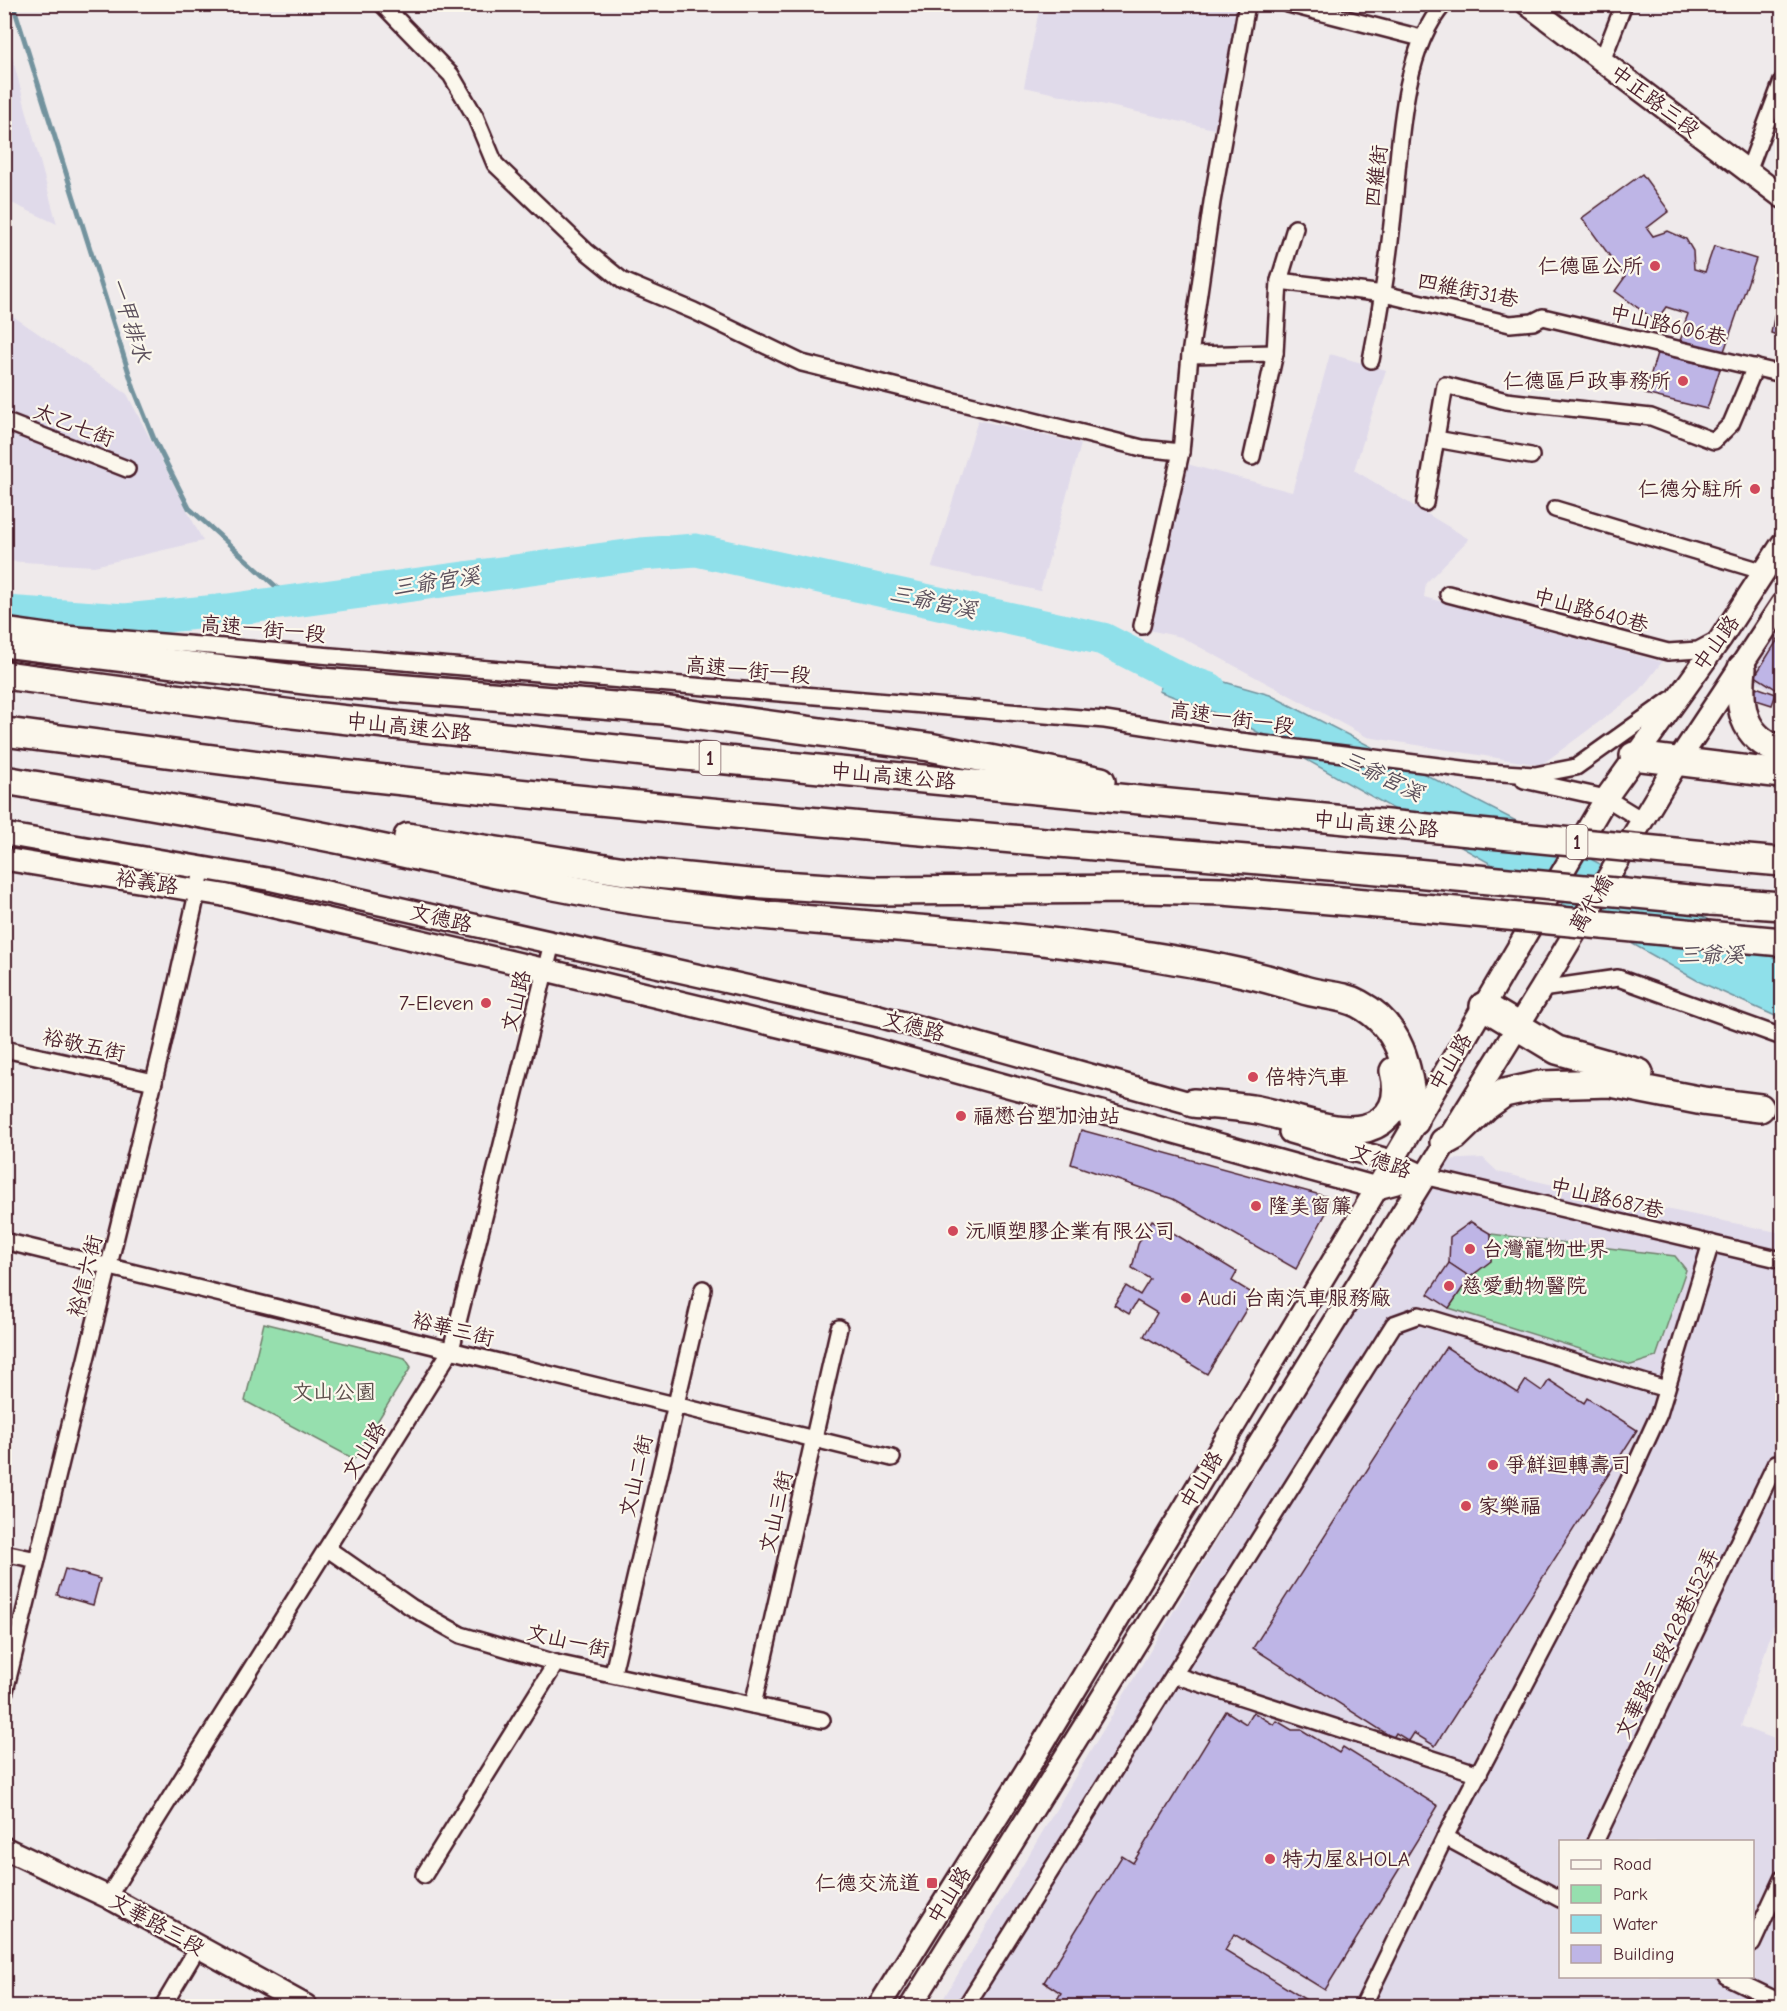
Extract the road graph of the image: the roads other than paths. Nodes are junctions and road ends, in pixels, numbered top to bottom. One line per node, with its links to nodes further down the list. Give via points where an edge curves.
1 (382, 4): 23 (street, via 451,75 476,116 495,164 623,281 802,363 1142,448)
2 (1247, 4): 17 (street)
3 (1288, 4): 7 (street)
4 (1444, 4): 7 (street, 四維街)
5 (1527, 4): 8 (main road, 中正路三段)
6 (1624, 4): 8 (street)
7 (1421, 38): 14 (street, 四維街, via 1409,74)
8 (1602, 61): 10 (main road, 中正路三段)
9 (1782, 81): 10 (street)
10 (1748, 172): 11 (main road, 中正路三段)
11 (1782, 197)
12 (1295, 228): 13 (street)
13 (1279, 281): 14 (street, 四維街31巷); 16 (street)
14 (1384, 294): 15 (street, 四維街31巷, via 1510,324); 18 (street, 四維街)
15 (1543, 317): 19 (street, 中山路606巷)
16 (1275, 353): 17 (street); 25 (street)
17 (1190, 355): 23 (street)
18 (1371, 360)
19 (1755, 367): 20 (street, 中山路606巷); 22 (street, via 1731,424 1714,441 1651,417 1506,401 1445,385)
20 (1782, 374)
21 (4, 421): 26 (street, 太乙七街)
22 (1436, 439): 24 (street); 27 (street)
23 (1181, 452): 34 (street)
24 (1531, 456)
25 (1252, 457)
26 (128, 469)
27 (1425, 503)
28 (1555, 509): 30 (street)
29 (1782, 544): 30 (main road, 中山路)
30 (1765, 572): 35 (main road, 中山路)
31 (1448, 594): 35 (street, 中山路640巷, via 1668,652 1698,650)
32 (1782, 604): 37 (main road, 中山路)
33 (4, 626): 44 (street, 高速一街一段, via 1105,720)
34 (1142, 626)
35 (1721, 638): 39 (main road, 中山路)
36 (4, 643): 48 (highway, via 321,682 663,710 928,747)
37 (1742, 668): 41 (highway, via 1739,700 1745,718 1763,741); 43 (main road, 中山路)
38 (4, 675): 48 (highway, 中山高速公路 / 1, via 304,715)
39 (1680, 692): 42 (main road, 中山路); 44 (street, 高速一街一段, via 1576,766 1535,775)
40 (4, 732): 57 (highway, 1, bridge, via 291,769 660,807)
41 (1782, 751)
42 (1635, 756): 43 (highway); 47 (main road, 中山路)
43 (1678, 761): 45 (highway); 50 (main road, 中山路)
44 (1486, 772): 47 (street, 高速一街一段)
45 (1782, 774)
46 (4, 780): 49 (highway)
47 (1606, 798): 50 (street, 高速一街一段); 61 (main road, 萬代橋, bridge)
48 (1276, 815): 53 (highway, 中山高速公路 / 1, bridge)
49 (263, 824): 59 (highway, bridge, via 420,838 625,870 759,883 878,891 1223,891); 64 (highway, via 650,903 1097,948 1250,973)
50 (1637, 828): 63 (main road, 萬代橋, bridge)
51 (4, 834): 54 (main road, 裕義路)
52 (4, 859): 56 (main road, 裕義路)
53 (1782, 862)
54 (203, 867): 55 (main road, 裕義路); 56 (street, 裕信六街)
55 (273, 880): 60 (main road, 文德路)
56 (198, 891): 58 (main road, 裕義路); 69 (street, 裕信六街)
57 (1782, 906)
58 (289, 909): 62 (main road, 文德路)
59 (1782, 942)
60 (552, 943): 62 (street, 文山路); 70 (main road, 文德路, via 879,1016)
61 (1517, 950): 65 (main road, 中山路)
62 (546, 970): 76 (main road, 文德路, via 870,1048); 83 (street, 文山路)
63 (1541, 989): 66 (main road, 中山路); 67 (street, via 1618,978)
64 (1318, 995): 70 (highway, via 1365,1022 1383,1044 1396,1077 1395,1103 1388,1116 1368,1128 1352,1131 1253,1109); 72 (highway, via 1335,995 1362,1005 1395,1037 1408,1068)
65 (1484, 1006): 66 (highway); 72 (main road, 中山路)
66 (1516, 1027): 71 (highway, via 1557,1050); 73 (main road, 中山路)
67 (1782, 1038)
68 (4, 1049): 69 (street, 裕敬五街)
69 (154, 1082): 80 (street, 裕信六街)
70 (1193, 1104): 74 (main road, 文德路)
71 (1771, 1106): 73 (highway, via 1703,1101 1611,1083 1540,1085 1504,1093)
72 (1415, 1121): 74 (main road, 中山路)
73 (1444, 1142): 75 (main road, 中山路)
74 (1391, 1161): 75 (main road, 文德路); 76 (main road, 中山路)
75 (1423, 1176): 76 (main road, 文德路); 78 (street, 中山路687巷); 113 (main road, 中山路)
76 (1377, 1188): 112 (main road, 中山路, via 1031,1763)
77 (4, 1241): 80 (street, 裕華三街)
78 (1711, 1243): 79 (street, 中山路687巷); 84 (street)
79 (1782, 1260)
80 (109, 1267): 83 (street, 裕華三街); 91 (street, 裕信六街)
81 (703, 1289): 85 (street, 文山二街)
82 (839, 1328): 86 (street, 文山三街)
83 (451, 1350): 85 (street, 裕華三街); 89 (street, 文山路)
84 (1666, 1389): 94 (street, via 1419,1315 1394,1324); 98 (street, via 1659,1414 1604,1533)
85 (674, 1405): 86 (street, 裕華三街); 93 (street, 文山二街)
86 (815, 1440): 87 (street, 裕華三街); 96 (street, 文山三街)
87 (892, 1458)
88 (1776, 1463): 100 (street, 文華路三段428巷152弄)
89 (328, 1549): 92 (street, 文山一街, via 411,1607 461,1635); 104 (street, 文山路)
90 (4, 1553): 91 (street)
91 (37, 1560): 95 (street, 裕信六街)
92 (556, 1663): 93 (street, 文山一街); 102 (street)
93 (613, 1674): 96 (street, 文山一街)
94 (1174, 1675): 98 (street); 114 (street)
95 (4, 1695)
96 (753, 1705): 97 (street, 文山一街)
97 (822, 1720)
98 (1479, 1774): 99 (street)
99 (1445, 1837): 105 (street); 115 (street)
100 (1596, 1840)
101 (4, 1848): 104 (main road, 文華路三段)
102 (424, 1875)
103 (1782, 1879): 106 (street)
104 (108, 1897): 107 (main road, 文華路三段)
105 (1559, 1898)
106 (1754, 1940)
107 (198, 1947): 110 (street); 111 (main road, 文華路三段)
108 (1733, 1978): 109 (street)
109 (1782, 2002)
110 (163, 2007)
111 (306, 2007)
112 (879, 2007)
113 (911, 2007)
114 (966, 2007)
115 (1364, 2007)

